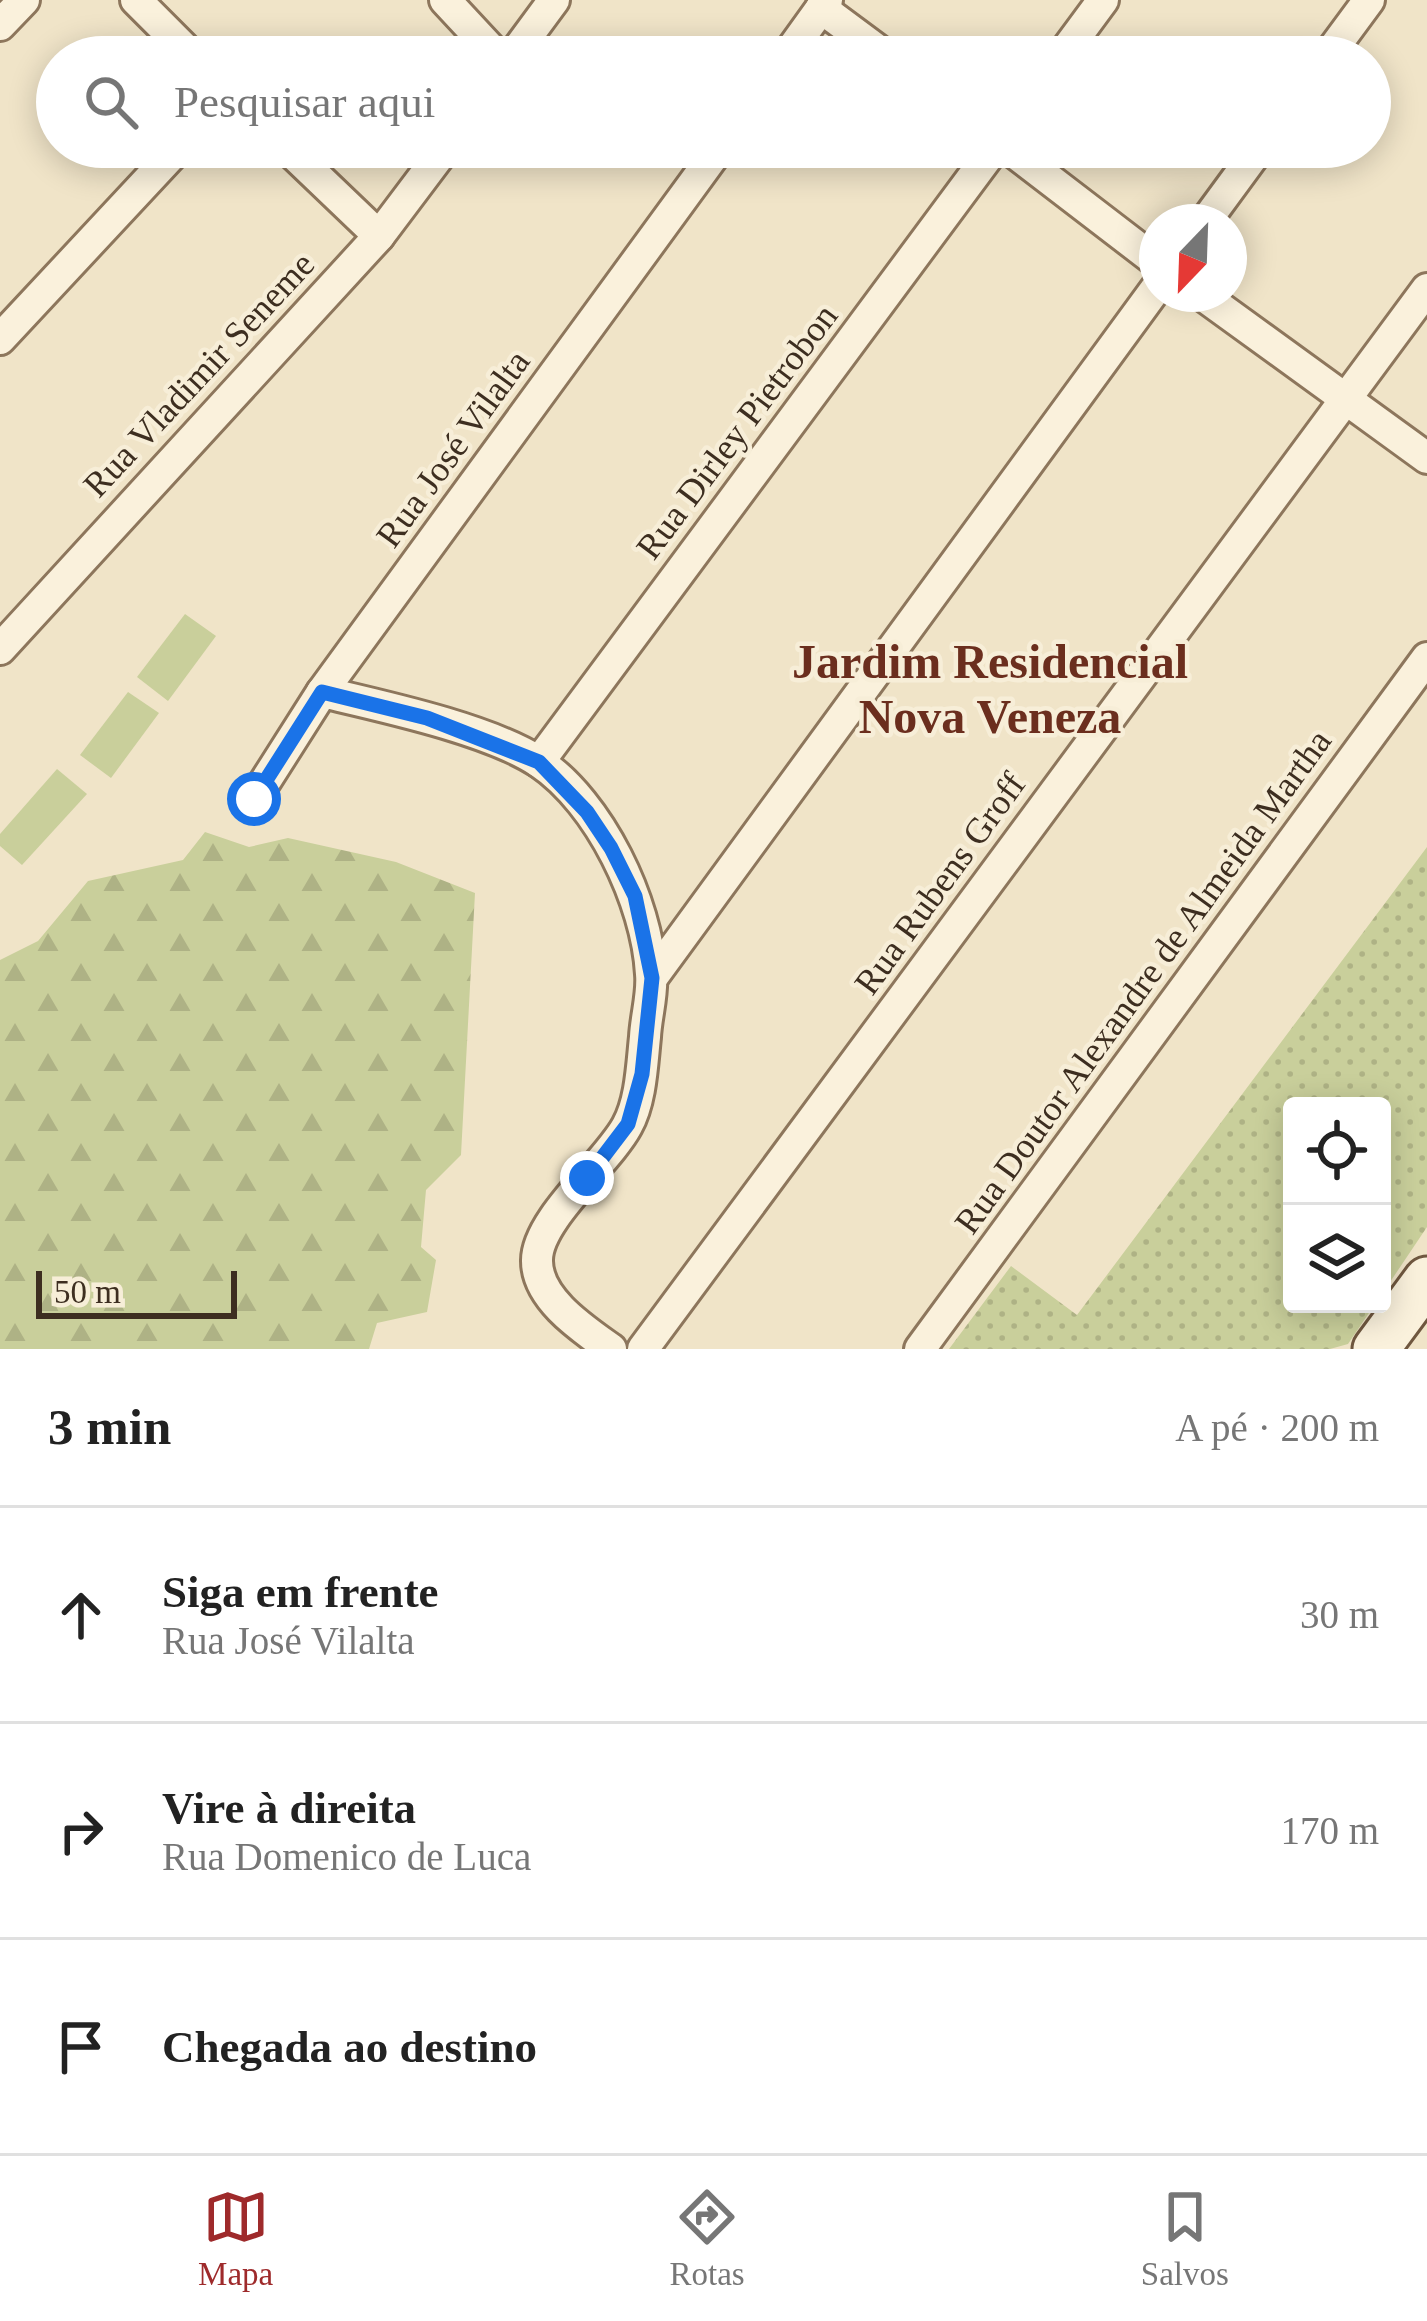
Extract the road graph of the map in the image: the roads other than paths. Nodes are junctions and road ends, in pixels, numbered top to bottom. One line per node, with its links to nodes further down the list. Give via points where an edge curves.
1 (24, 0): 8 (street)
2 (136, 0): 9 (street)
3 (446, 0): 10 (street)
4 (554, 0): 11 (street)
5 (1103, 0): 14 (street)
6 (1369, 0): 15 (street)
7 (824, 4): 12 (street); 13 (street)
8 (0, 25)
9 (172, 36)
10 (479, 36)
11 (527, 36)
12 (801, 36)
13 (862, 36)
14 (1076, 36)
15 (1342, 36)
16 (159, 168): 29 (street)
17 (308, 168): 24 (street)
18 (430, 168): 24 (street, Rua Vladimir Seneme)
19 (705, 168): 34 (street, Rua José Vilalta)
20 (979, 168): 35 (street, Rua Dirley Pietrobon)
21 (1034, 168): 25 (street)
22 (1245, 168): 23 (street)
23 (1218, 204)
24 (380, 236): 32 (street, Rua Vladimir Seneme)
25 (1139, 248)
26 (1427, 289): 30 (street, Rua Rubens Groff)
27 (1139, 312): 37 (street)
28 (1226, 312): 30 (street)
29 (0, 339)
30 (1346, 398): 31 (street); 40 (street, Rua Rubens Groff)
31 (1427, 458)
32 (0, 649)
33 (1427, 658): 41 (street, Rua Doutor Alexandre de Almeida Martha)
34 (322, 692): 35 (street, via 427,718); 36 (street, Rua José Vilalta)
35 (539, 762): 37 (street, via 611,848 635,896)
36 (254, 799)
37 (652, 978): 39 (street, via 628,1124 536,1258 551,1296)
38 (1427, 1280): 42 (main road)
39 (610, 1349)
40 (643, 1349)
41 (920, 1349)
42 (1376, 1349)

